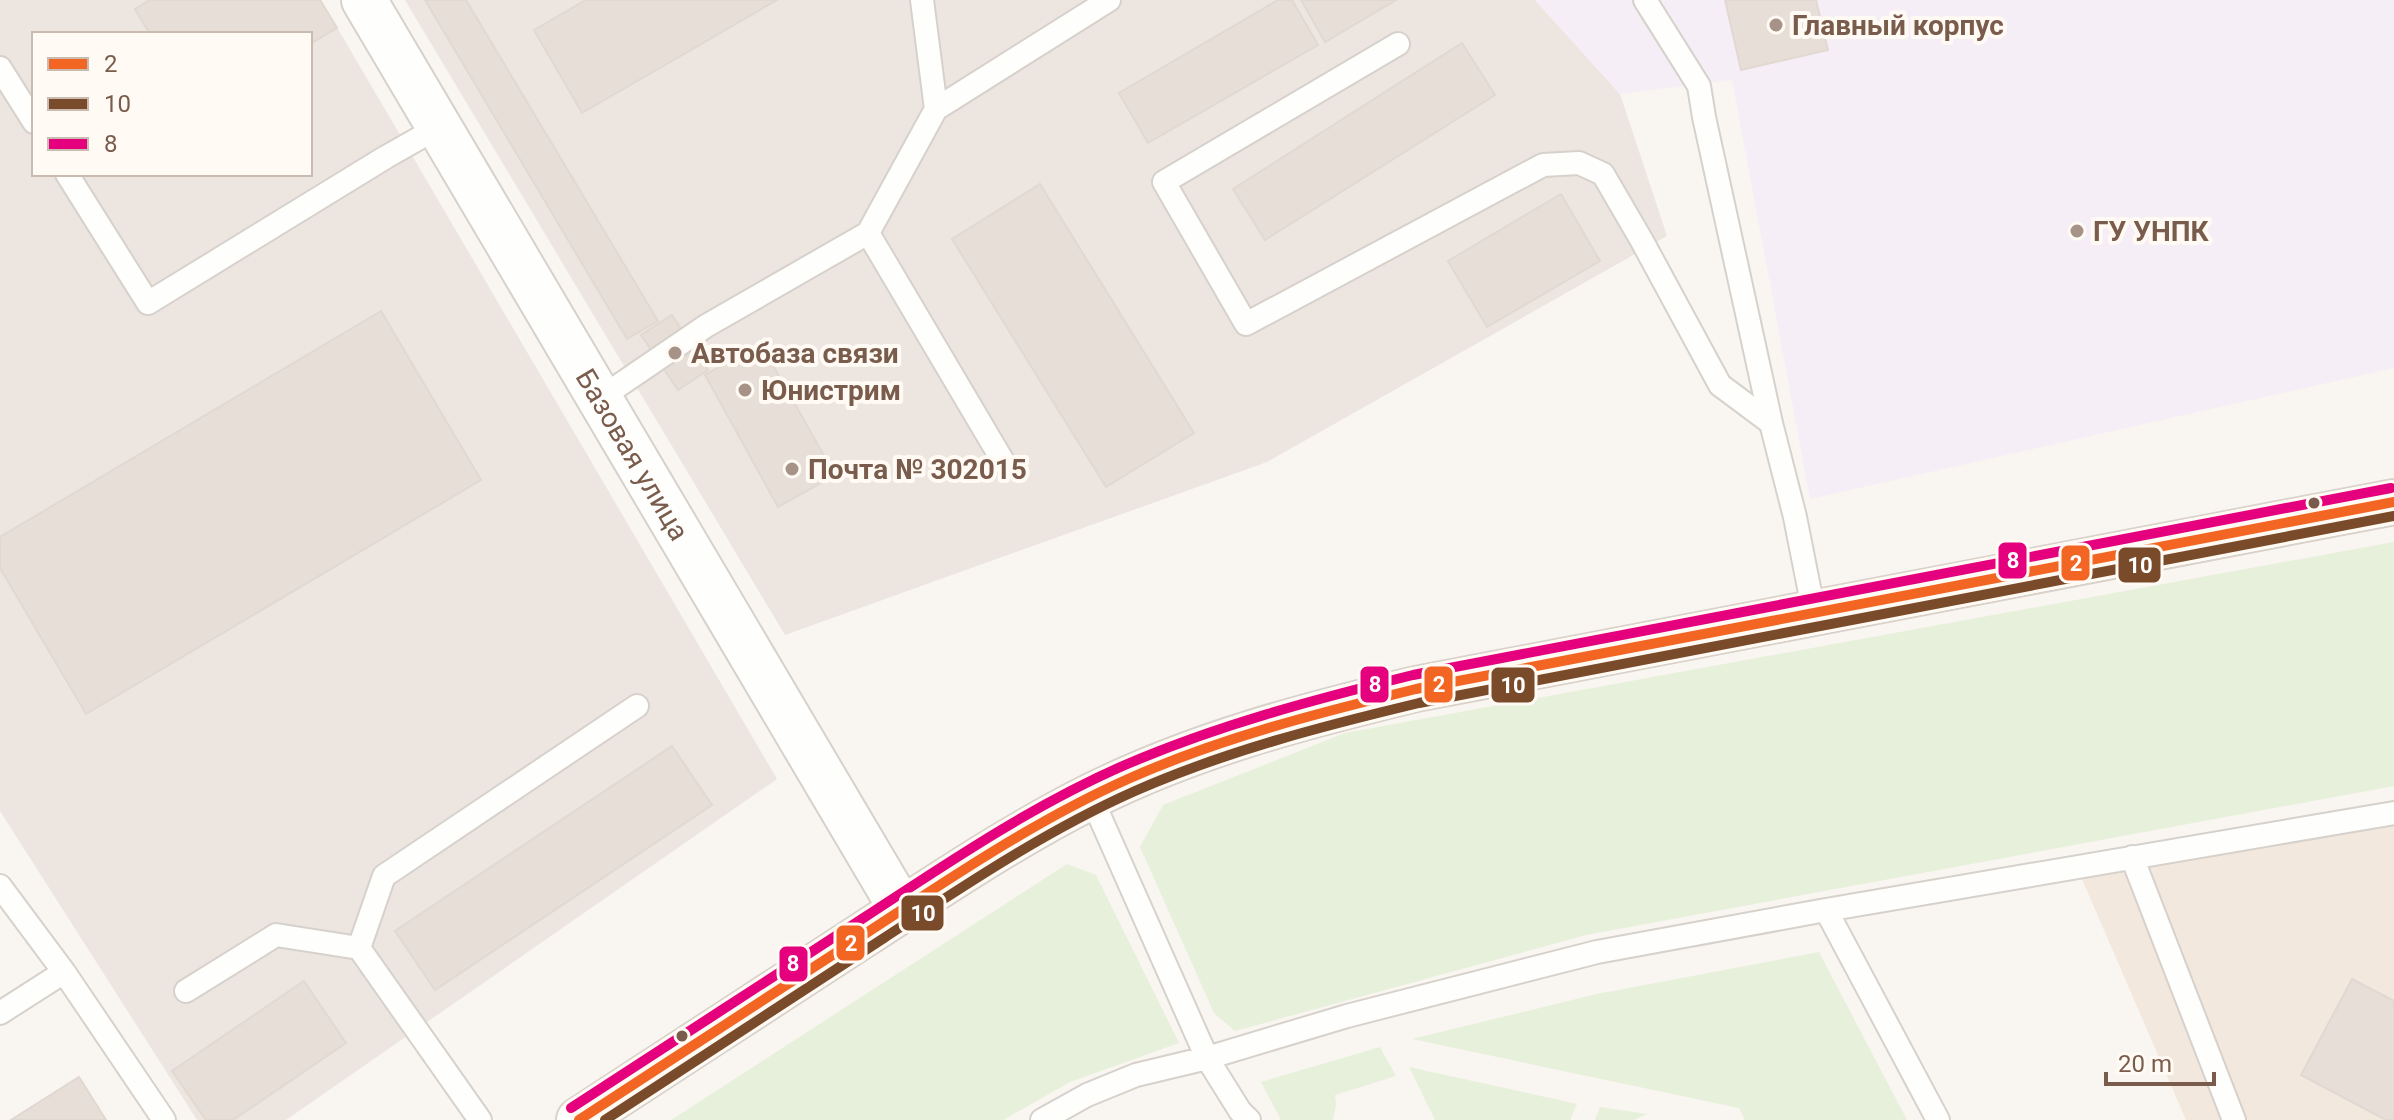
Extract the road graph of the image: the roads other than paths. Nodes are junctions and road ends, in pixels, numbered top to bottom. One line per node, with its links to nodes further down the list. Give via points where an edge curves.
1 (364, 0): 9 (main road, Базовая улица)
2 (922, 0): 7 (lane)
3 (1109, 0): 7 (lane)
4 (1645, 0): 13 (lane, via 1699,86)
5 (1398, 44): 13 (lane, via 1164,182 1246,324 1543,165 1579,163 1603,174 1720,385)
6 (0, 68): 8 (lane)
7 (936, 109): 11 (lane)
8 (32, 119)
9 (439, 127): 10 (lane, via 148,303); 12 (main road, Базовая улица)
10 (68, 176)
11 (868, 233): 12 (lane, via 706,326); 14 (lane)
12 (599, 399): 22 (main road, Базовая улица)
13 (1771, 423): 16 (lane)
14 (1004, 463)
15 (2394, 502): 16 (main road)
16 (1814, 613): 18 (main road, via 1309,714 1191,752)
17 (637, 706): 24 (lane, via 384,876)
18 (1091, 797): 22 (main road); 28 (lane)
19 (2394, 813): 20 (lane)
20 (2132, 857): 23 (lane); 35 (lane)
21 (0, 886): 25 (lane)
22 (902, 910): 31 (main road)
23 (1826, 910): 28 (lane, via 1597,952); 34 (lane)
24 (359, 948): 26 (lane, via 276,935); 30 (lane)
25 (64, 972): 27 (lane); 29 (lane)
26 (186, 991)
27 (0, 1013)
28 (1207, 1058): 32 (lane, via 1136,1075); 33 (lane)
29 (164, 1120)
30 (480, 1120)
31 (579, 1120)
32 (1042, 1120)
33 (1249, 1120)
34 (1938, 1120)
35 (2234, 1120)

